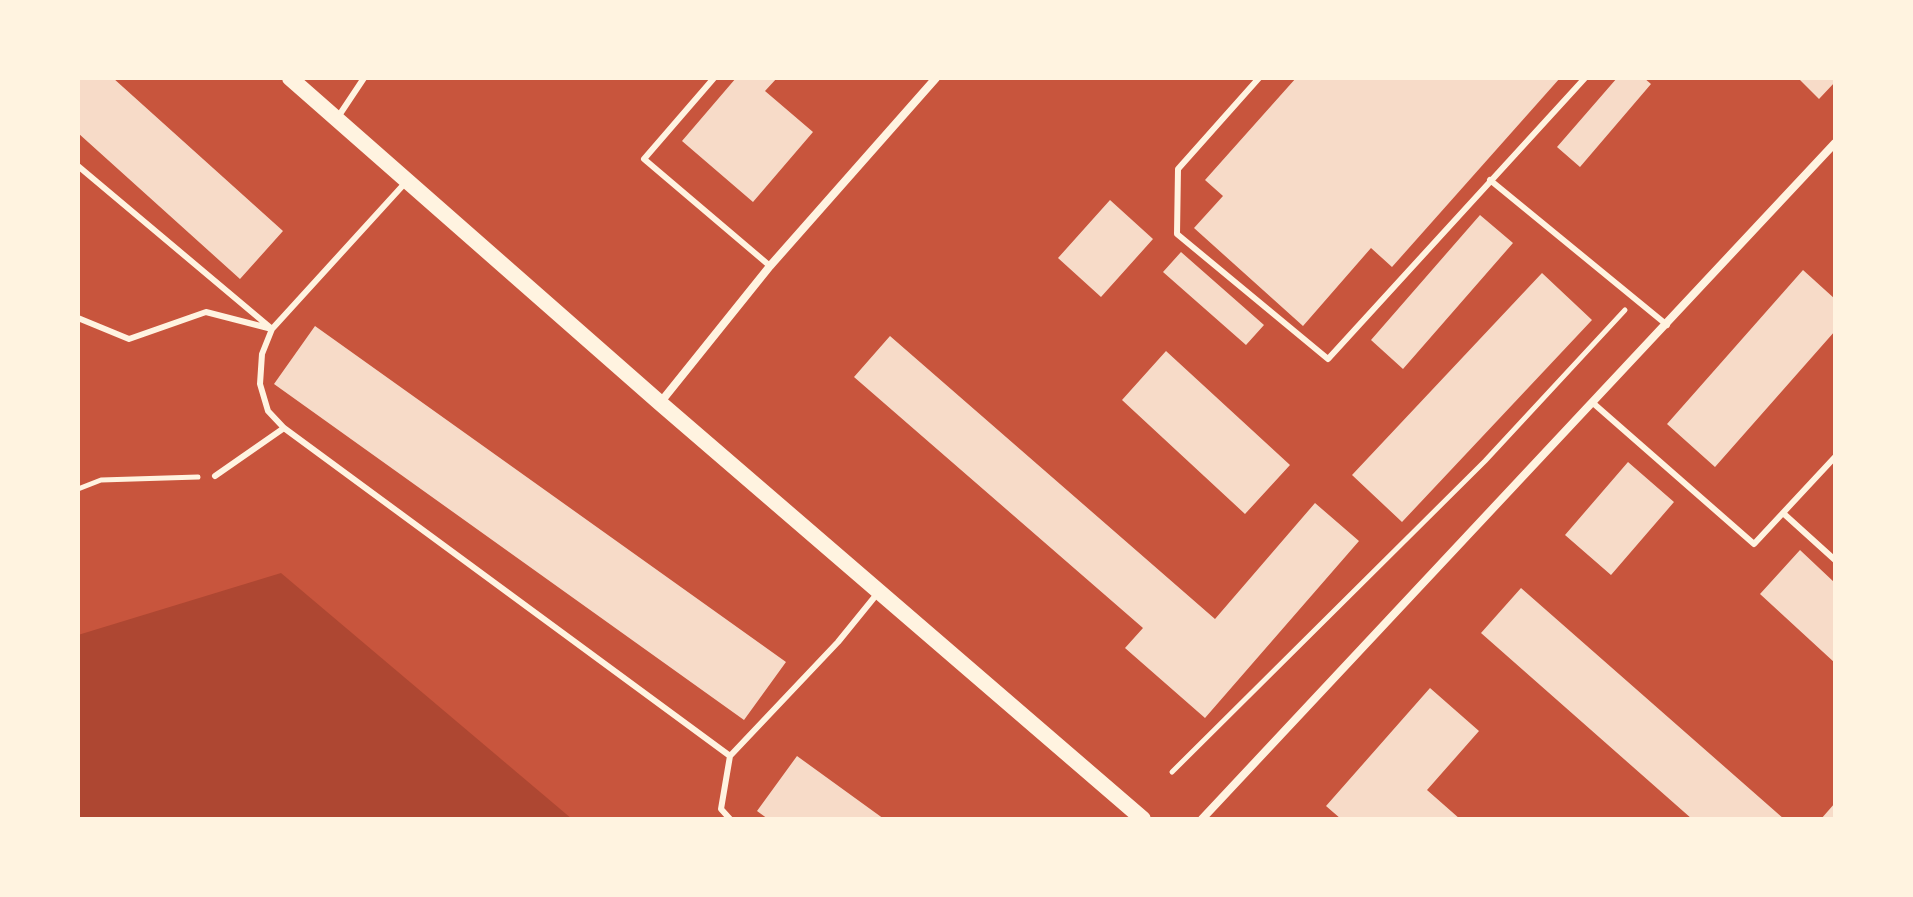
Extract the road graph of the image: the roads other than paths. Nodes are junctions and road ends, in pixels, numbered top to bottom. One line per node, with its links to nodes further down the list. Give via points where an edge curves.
1 (290, 78): 7 (main road)
2 (364, 78): 7 (lane)
3 (714, 78): 12 (lane, via 644,159)
4 (936, 78): 12 (street)
5 (1259, 78): 10 (lane, via 1178,169 1177,234 1328,359)
6 (1585, 78): 10 (lane)
7 (336, 120): 11 (main road)
8 (1835, 143): 14 (street)
9 (78, 166): 15 (lane)
10 (1490, 180): 14 (lane)
11 (406, 182): 15 (lane); 16 (main road)
12 (770, 266): 16 (street)
13 (78, 318): 15 (lane, via 129,339 206,312)
14 (1667, 325): 17 (street)
15 (272, 329): 18 (lane, via 262,354 260,384 268,411)
16 (660, 403): 23 (main road)
17 (1593, 403): 21 (lane, via 1754,544); 27 (street)
18 (284, 428): 20 (lane); 24 (lane)
19 (1835, 457): 21 (lane)
20 (215, 476)
21 (1783, 513): 22 (lane)
22 (1835, 560)
23 (880, 591): 24 (lane); 26 (main road)
24 (730, 756): 25 (lane, via 721,809)
25 (730, 819)
26 (1143, 819)
27 (1202, 819)

